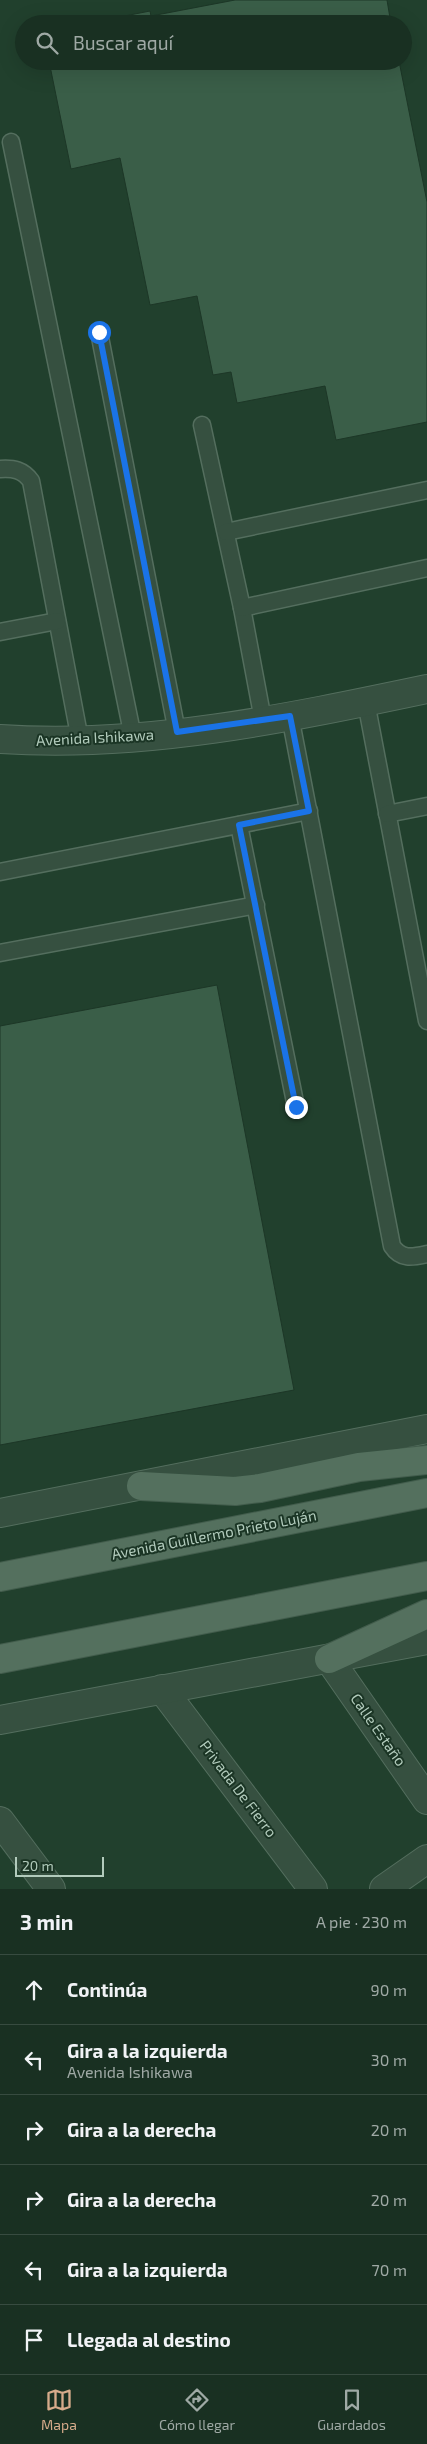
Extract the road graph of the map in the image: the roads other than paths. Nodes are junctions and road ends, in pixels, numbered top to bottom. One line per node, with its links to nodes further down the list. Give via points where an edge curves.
1 (10, 142): 15 (lane)
2 (99, 332): 14 (lane)
3 (202, 425): 6 (lane)
4 (0, 470): 9 (lane, via 13,468 24,472 31,481)
5 (427, 490): 6 (lane)
6 (226, 532): 8 (lane)
7 (427, 568): 8 (lane)
8 (242, 608): 13 (lane)
9 (58, 621): 10 (lane); 17 (lane)
10 (0, 632)
11 (427, 689): 12 (street, Avenida Ishikawa)
12 (366, 702): 13 (street, Avenida Ishikawa); 20 (lane)
13 (277, 718): 14 (street, Avenida Ishikawa); 19 (lane)
14 (177, 732): 15 (street, Avenida Ishikawa)
15 (133, 738): 17 (street, Avenida Ishikawa)
16 (0, 739): 17 (street, Avenida Ishikawa, via 36,742)
17 (80, 740)
18 (427, 806): 20 (lane)
19 (309, 811): 21 (lane); 27 (lane, via 392,1246 396,1252 410,1258)
20 (387, 814): 25 (lane)
21 (239, 825): 22 (lane); 23 (lane)
22 (0, 872)
23 (256, 905): 24 (lane); 26 (lane)
24 (0, 952)
25 (427, 1021)
26 (296, 1107)
27 (427, 1254)
28 (427, 1429): 30 (street)
29 (427, 1460): 30 (main road, via 359,1467 235,1491)
30 (141, 1486): 32 (street)
31 (427, 1493): 34 (main road, Avenida Guillermo Prieto Luján)
32 (0, 1513)
33 (427, 1576): 37 (main road)
34 (0, 1577)
35 (427, 1614): 38 (main road)
36 (427, 1640): 38 (street)
37 (0, 1658)
38 (329, 1659): 39 (street); 41 (street, Calle Estaño)
39 (162, 1689): 40 (street); 45 (street, Privada De Fierro)
40 (0, 1720)
41 (427, 1800)
42 (0, 1821): 44 (street)
43 (427, 1859): 46 (street)
44 (50, 1889)
45 (313, 1889)
46 (384, 1889)

